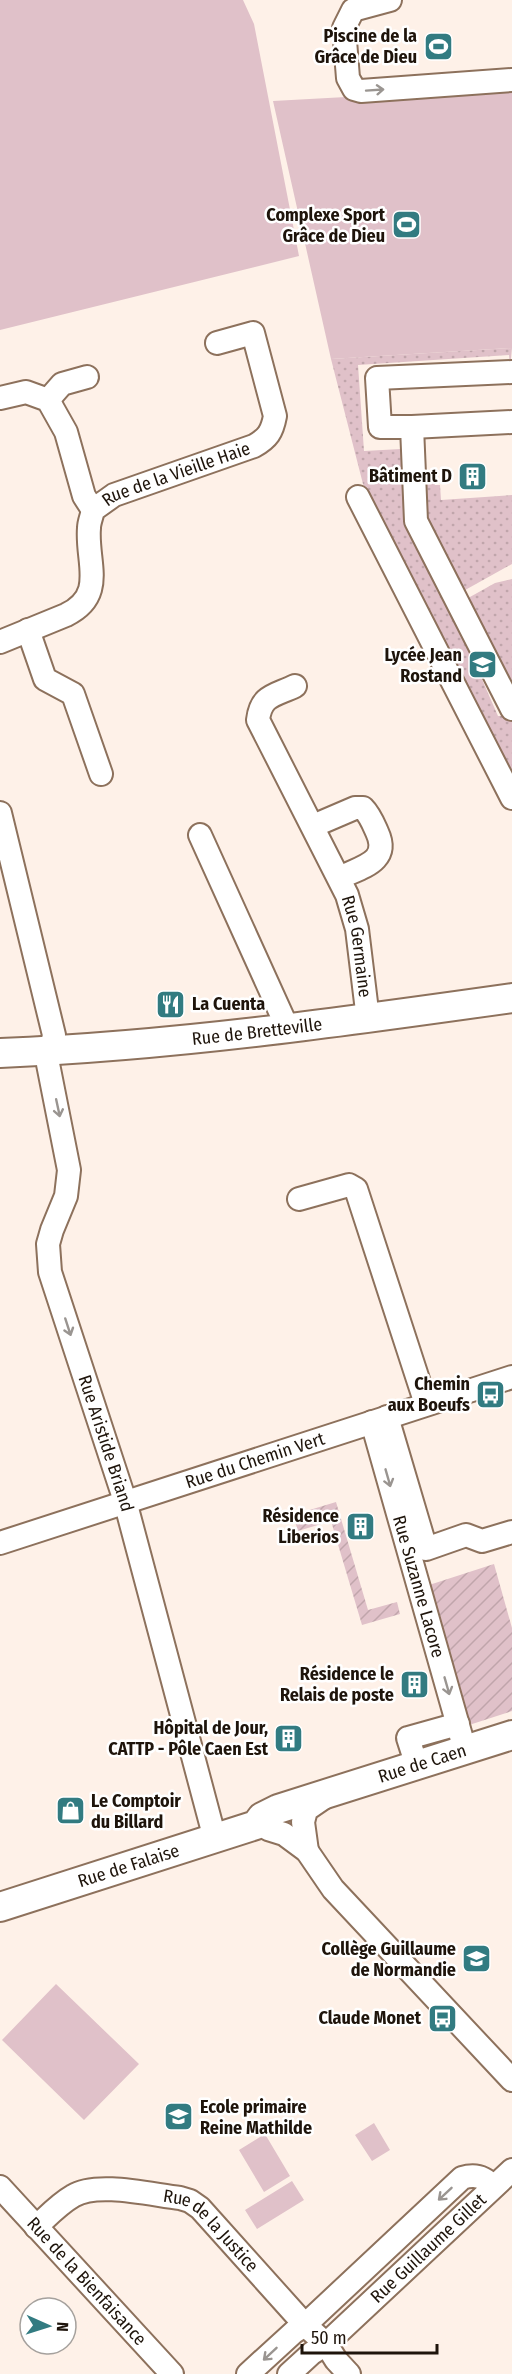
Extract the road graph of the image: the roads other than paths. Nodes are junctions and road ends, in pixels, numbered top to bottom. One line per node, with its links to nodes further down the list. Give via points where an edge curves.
1 (390, 0): 2 (street, one-way to 2, via 353,10 346,21 348,78 354,89)
2 (512, 80)
3 (217, 343): 11 (street, Rue de la Vieille Haie, via 253,333 275,416 267,438 114,495)
4 (512, 372): 9 (street, via 377,378 380,428)
5 (87, 377): 7 (street, via 62,384)
6 (0, 398): 7 (street, via 26,392)
7 (48, 400): 11 (street, via 66,432 84,496)
8 (512, 422): 9 (street)
9 (412, 427): 15 (street, via 416,521)
10 (358, 497): 17 (street)
11 (93, 510): 12 (street, Rue de la Vieille Haie, via 89,528 92,578 84,602 76,610)
12 (28, 630): 13 (street, Rue de la Vieille Haie); 16 (street, via 45,679 73,694)
13 (0, 642)
14 (295, 686): 19 (street, Rue Germaine, via 264,700 258,720)
15 (512, 709)
16 (101, 774)
17 (512, 798)
18 (0, 813): 25 (street, Rue Aristide Briand, via 54,1035)
19 (313, 826): 21 (street, Rue Germaine); 21 (street, Rue Germaine, via 355,808 363,808 369,814 383,844 381,853)
20 (200, 836): 24 (street)
21 (339, 878): 23 (street, Rue Germaine, via 357,929)
22 (512, 998): 23 (main road, Rue de Bretteville)
23 (368, 1019): 24 (main road, Rue de Bretteville)
24 (288, 1029): 25 (main road, Rue de Bretteville)
25 (51, 1051): 26 (main road, Rue de Bretteville); 31 (street, Rue Aristide Briand, one-way to 31, via 48,1064 69,1170 66,1196 52,1230 47,1258)
26 (0, 1053)
27 (299, 1199): 29 (street, via 349,1185 356,1188)
28 (512, 1377): 29 (street, Rue du Chemin Vert)
29 (426, 1404): 30 (street, Rue du Chemin Vert)
30 (379, 1420): 31 (street, Rue du Chemin Vert); 32 (street, via 426,1548 466,1535 482,1541); 35 (street, Rue Suzanne Lacore, one-way to 35)
31 (125, 1502): 33 (street, Rue du Chemin Vert); 39 (street, Rue Aristide Briand)
32 (512, 1532)
33 (0, 1543)
34 (512, 1735): 35 (main road, Rue de Caen)
35 (462, 1737): 37 (main road, Rue de Caen, via 417,1766)
36 (512, 1753): 37 (main road, Rue de Falaise)
37 (321, 1808): 38 (main road, Rue de Falaise); 38 (main road, Rue de Falaise, via 278,1809 262,1817); 40 (street)
38 (262, 1827): 39 (main road, Rue de Falaise); 40 (street, via 284,1834)
39 (215, 1839): 41 (main road, Rue de Falaise)
40 (307, 1851): 42 (street, via 333,1889)
41 (0, 1907)
42 (512, 2080)
43 (512, 2170): 45 (street, Rue Guillaume Gillet)
44 (0, 2187): 46 (street, Rue de la Bienfaisance)
45 (493, 2187): 47 (street, one-way to 47, via 478,2176 462,2178); 48 (street, Rue Guillaume Gillet)
46 (36, 2227): 47 (street, Rue de la Justice, via 72,2196 88,2191 190,2201); 49 (street, Rue de la Bienfaisance)
47 (305, 2325): 48 (street, Rue de la Justice); 50 (street, one-way to 50)
48 (326, 2344): 51 (street, Rue Guillaume Gillet); 52 (street, Rue de la Justice)
49 (172, 2374)
50 (248, 2374)
51 (289, 2374)
52 (349, 2374)

